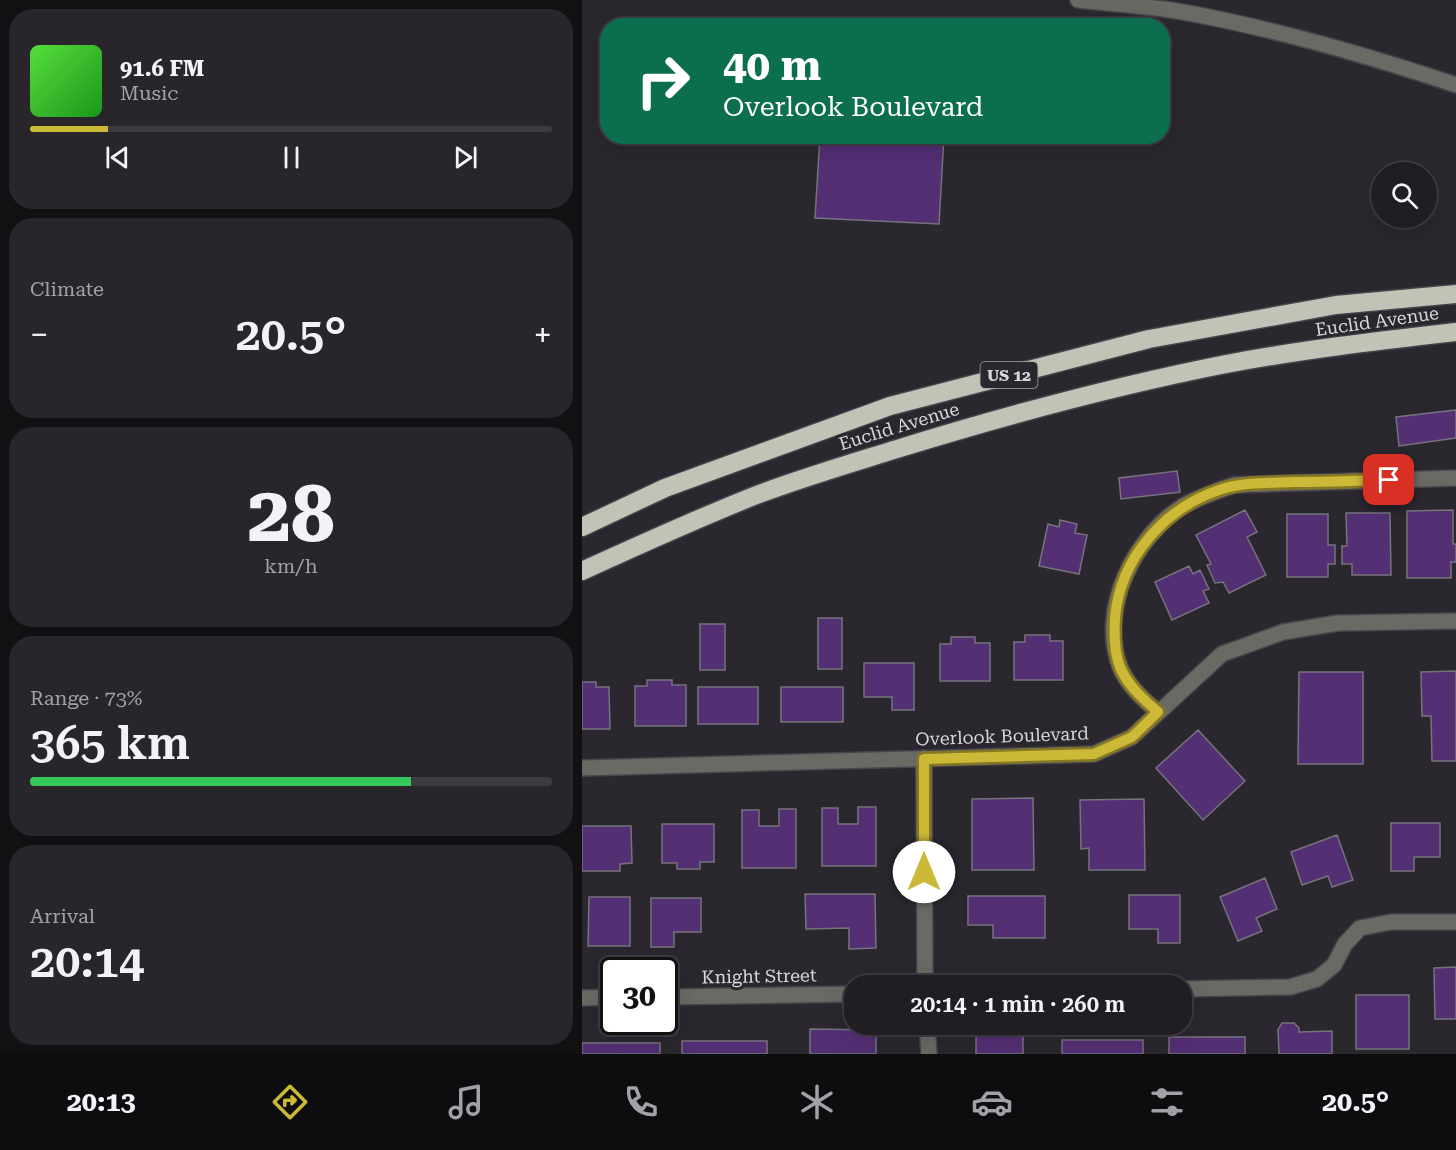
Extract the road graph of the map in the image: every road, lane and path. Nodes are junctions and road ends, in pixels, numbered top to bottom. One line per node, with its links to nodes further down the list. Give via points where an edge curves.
1 (1078, 0): 2 (street)
2 (1182, 6): 3 (street)
3 (1456, 85)
4 (1456, 294): 7 (highway, Euclid Avenue / US 12, via 1336,305 1149,339 890,406 665,488)
5 (1456, 332): 8 (highway, Euclid Avenue / US 12, via 1221,365 982,423 754,496)
6 (1456, 478): 10 (street, via 1234,486 1201,498 1168,518 1142,545 1131,565 1121,588 1114,625 1120,667 1136,692)
7 (582, 527)
8 (582, 571)
9 (1456, 621): 10 (street, Overlook Boulevard, via 1338,623 1283,632 1222,654)
10 (1158, 712): 11 (street, Overlook Boulevard, via 1132,737 1094,754)
11 (924, 759): 12 (street, Overlook Boulevard); 14 (street)
12 (582, 768)
13 (1456, 922): 15 (street, via 1391,922 1360,928 1345,944 1334,965 1317,979 1290,987)
14 (925, 975)
15 (1192, 989)
16 (844, 994): 17 (street, Knight Street)
17 (678, 997)
18 (582, 998): 19 (street)
19 (600, 998)
20 (928, 1035): 21 (street)
21 (929, 1054)

